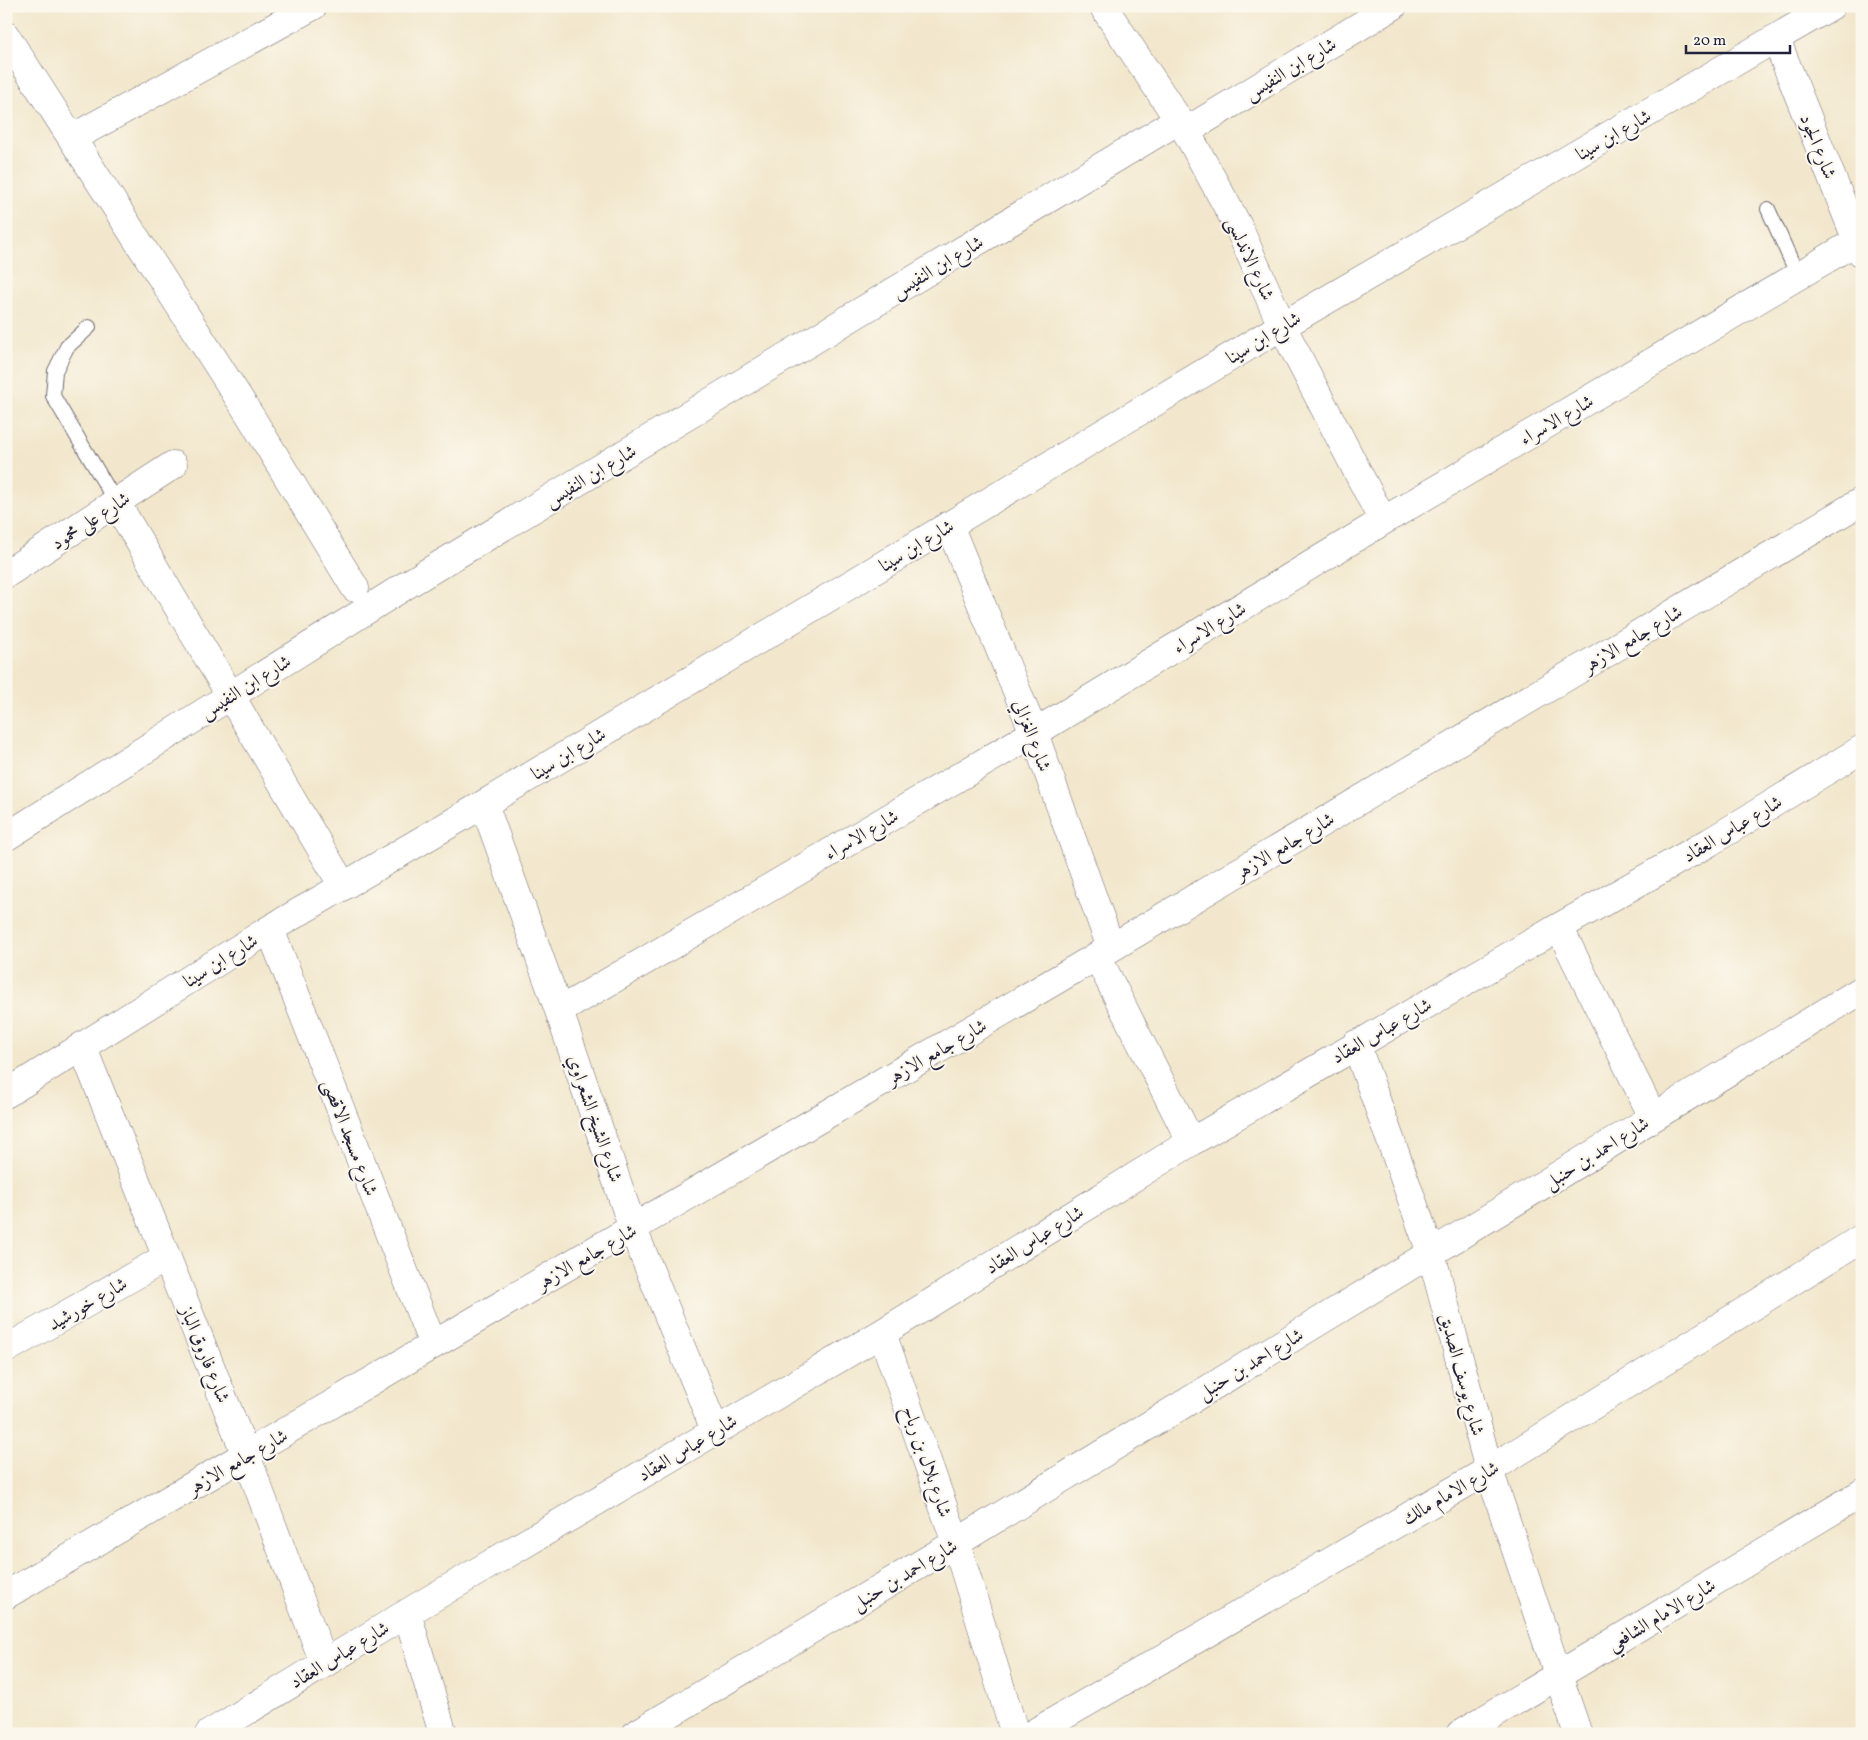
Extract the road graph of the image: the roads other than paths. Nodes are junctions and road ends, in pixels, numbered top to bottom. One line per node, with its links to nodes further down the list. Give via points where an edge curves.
1 (313, 6): 8 (street)
2 (1102, 6): 7 (street, شارع الاندلسى)
3 (1393, 6): 7 (street, شارع ابن النفيس)
4 (1831, 6): 6 (street, شارع ابن سينا)
5 (6, 36): 8 (street)
6 (1776, 39): 10 (street, شارع الجود); 12 (street, شارع ابن سينا)
7 (1183, 125): 12 (street, شارع الاندلسى, via 1238,226); 21 (street, شارع ابن النفيس, via 408,584)
8 (72, 138): 20 (street)
9 (1768, 209): 11 (lane)
10 (1859, 247): 11 (street, شارع الاسراء)
11 (1798, 276): 17 (street, شارع الاسراء)
12 (1282, 326): 17 (street, شارع الاندلسى); 18 (street, شارع ابن سينا)
13 (89, 327): 16 (lane, via 67,347 55,372 53,396)
14 (173, 465): 16 (street, شارع على محمود)
15 (1862, 501): 29 (street, شارع جامع الازهر)
16 (116, 504): 19 (street, شارع على محمود); 21 (street)
17 (1383, 521): 22 (street, شارع الاسراء)
18 (949, 525): 22 (street, شارع الغزالي); 24 (street, شارع ابن سينا)
19 (6, 574)
20 (355, 588)
21 (230, 696): 25 (street, شارع ابن النفيس); 26 (street)
22 (1034, 733): 29 (street, شارع الغزالي); 31 (street, شارع الاسراء)
23 (1862, 749): 27 (street, شارع عباس العقاد, via 1710,842)
24 (484, 804): 26 (street, شارع ابن سينا); 31 (street, شارع الشيخ الشعراوي)
25 (6, 837)
26 (343, 886): 28 (street, شارع ابن سينا)
27 (1559, 927): 32 (street, شارع عباس العقاد); 35 (street)
28 (270, 929): 33 (street, شارع ابن سينا); 42 (street, شارع مسجد الاقصى)
29 (1104, 952): 36 (street, شارع الغزالي); 37 (street, شارع جامع الازهر)
30 (1862, 990): 35 (street, شارع احمد بن حنبل)
31 (559, 1010): 37 (street, شارع الشيخ الشعراوي)
32 (1356, 1044): 36 (street, شارع عباس العقاد); 39 (street, شارع يوسف الصديق)
33 (82, 1046): 34 (street, شارع ابن سينا); 40 (street, شارع فاروق الباز)
34 (6, 1094)
35 (1653, 1117): 39 (street, شارع احمد بن حنبل)
36 (1191, 1142): 41 (street, شارع عباس العقاد)
37 (633, 1229): 42 (street, شارع جامع الازهر); 44 (street, شارع الشيخ الشعراوي)
38 (1862, 1238): 46 (street, شارع الامام مالك)
39 (1431, 1253): 46 (street, شارع يوسف الصديق); 48 (street, شارع احمد بن حنبل)
40 (167, 1257): 43 (street, شارع خورشيد); 45 (street, شارع فاروق الباز)
41 (882, 1333): 44 (street, شارع عباس العقاد); 48 (street, شارع بلال بن رباح)
42 (433, 1345): 45 (street, شارع جامع الازهر)
43 (6, 1349)
44 (715, 1430): 50 (street, شارع عباس العقاد)
45 (246, 1455): 49 (street, شارع جامع الازهر); 51 (street, شارع فاروق الباز)
46 (1488, 1470): 52 (street, شارع يوسف الصديق); 57 (street, شارع الامام مالك)
47 (1862, 1494): 52 (street, شارع الامام الشافعي)
48 (956, 1542): 55 (street, شارع احمد بن حنبل); 56 (street, شارع بلال بن رباح)
49 (6, 1596)
50 (407, 1613): 51 (street, شارع عباس العقاد); 54 (street)
51 (324, 1663): 53 (street, شارع عباس العقاد)
52 (1560, 1675): 58 (street, شارع الامام الشافعي); 59 (street, شارع يوسف الصديق)
53 (209, 1734)
54 (443, 1734)
55 (636, 1734)
56 (1015, 1734)
57 (1032, 1734)
58 (1460, 1734)
59 (1578, 1734)

